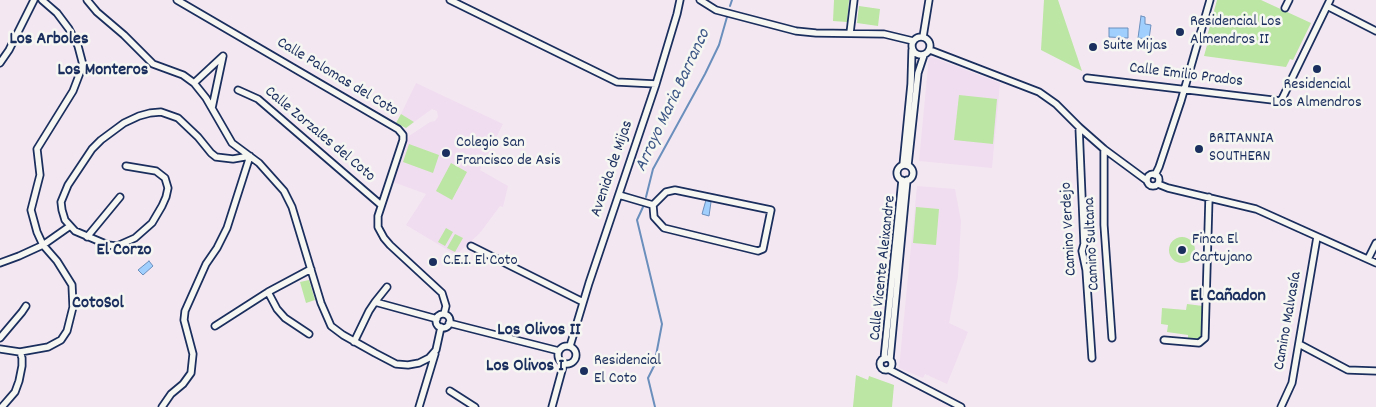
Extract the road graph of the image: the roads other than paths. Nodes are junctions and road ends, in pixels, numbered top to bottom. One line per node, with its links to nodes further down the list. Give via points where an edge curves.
1 (34, 0): 21 (street)
2 (42, 0): 46 (street, via 69,29 84,65 73,91 38,149 40,175 31,210)
3 (87, 0): 23 (street, via 154,64 183,75)
4 (177, 0): 40 (street, Calle Palomas del Coto, via 398,129 403,140)
5 (450, 0): 24 (street, via 617,82)
6 (680, 0): 24 (street, Avenida de Mijas)
7 (700, 0): 15 (street, via 716,10 796,32)
8 (854, 0): 15 (street)
9 (929, 0): 16 (street)
10 (1210, 0): 26 (street)
11 (1289, 0): 13 (street)
12 (1328, 3): 14 (street); 26 (street, Calle Emilio Prados, via 1281,101)
13 (1285, 8)
14 (1376, 31)
15 (850, 33): 17 (street, via 884,34)
16 (923, 37): 17 (street); 19 (street, via 930,43)
17 (913, 41): 18 (street)
18 (912, 50): 20 (street); 31 (street)
19 (930, 50): 20 (street); 28 (street, via 1039,92)
20 (924, 55): 31 (street, Calle Vicente Aleixandre, via 918,74)
21 (0, 63)
22 (1087, 78): 26 (street, Calle Emilio Prados)
23 (194, 83): 27 (street); 27 (street, via 223,56)
24 (656, 84): 37 (street, Avenida de Mijas)
25 (238, 90): 40 (street, Calle Zorzales del Coto, via 258,99)
26 (1184, 91): 33 (street)
27 (212, 108): 30 (street, via 232,143)
28 (1079, 127): 29 (street); 73 (street, Camino Verdejo, via 1082,251)
29 (1104, 149): 35 (street); 64 (street, Camino Sultana, via 1104,225)
30 (250, 156): 42 (street, via 216,157 178,118 160,112 139,116 101,140 68,185 61,202 65,220); 51 (street, via 284,192 292,207); 81 (street, via 227,228 185,311 184,320 193,354 191,373)
31 (905, 165): 34 (street, Calle Vicente Aleixandre, via 897,172 898,177); 34 (street, Calle Vicente Aleixandre, via 912,169 913,175)
32 (126, 166): 43 (street, via 156,171 166,178 168,188 157,215 135,238 117,246)
33 (1155, 175): 35 (street, via 1149,175); 36 (street)
34 (904, 180): 74 (street, Calle Vicente Aleixandre)
35 (1146, 180): 36 (street, via 1150,186)
36 (1158, 184): 39 (street)
37 (619, 195): 41 (street); 55 (street, Avenida de Mijas)
38 (120, 197): 43 (street)
39 (1209, 197): 44 (street, via 1256,209); 65 (street, via 1205,338 1200,343)
40 (381, 205): 57 (street, Calle Palomas del Coto, via 378,227 381,233 442,293 446,306)
41 (653, 206): 41 (street, via 654,217 664,228 758,251 763,249 771,210 675,190 666,192)
42 (70, 226): 43 (street); 46 (street)
43 (87, 237)
44 (1317, 237): 48 (street); 67 (street, Camino Malvasía)
45 (1376, 243): 48 (street)
46 (43, 245): 49 (street); 71 (street, via 72,285 73,307 67,331 61,340 48,347)
47 (471, 246): 55 (street)
48 (1368, 259): 50 (street)
49 (0, 263)
50 (1376, 263)
51 (311, 269): 53 (street); 66 (street, via 331,326)
52 (386, 287): 54 (street)
53 (268, 292): 60 (street); 62 (street, via 284,318)
54 (375, 302): 58 (street); 66 (street)
55 (582, 302): 68 (street, Avenida de Mijas)
56 (26, 306): 63 (street)
57 (444, 314): 58 (street); 59 (street)
58 (436, 319): 61 (street)
59 (449, 323): 61 (street); 72 (street)
60 (215, 326)
61 (441, 327): 70 (street)
62 (308, 334)
63 (0, 338)
64 (1112, 338)
65 (1164, 340)
66 (354, 342): 70 (street, via 396,364 420,364)
67 (1299, 344): 77 (street, via 1348,370); 86 (street, Camino Malvasía, via 1292,383)
68 (570, 346): 72 (street, via 564,346); 75 (street, via 576,356 570,363)
69 (0, 349): 71 (street)
70 (436, 350): 82 (street)
71 (20, 352): 80 (street, via 19,381 15,392)
72 (559, 352): 75 (street, via 559,359)
73 (1092, 358)
74 (887, 359): 76 (street, via 893,364); 76 (street, via 880,363 881,367)
75 (564, 363): 84 (street)
76 (890, 370): 85 (street)
77 (1373, 371): 78 (street)
78 (1376, 376)
79 (450, 391): 83 (street)
80 (2, 407)
81 (162, 407)
82 (419, 407)
83 (475, 407)
84 (552, 407)
85 (961, 407)
86 (1281, 407)

